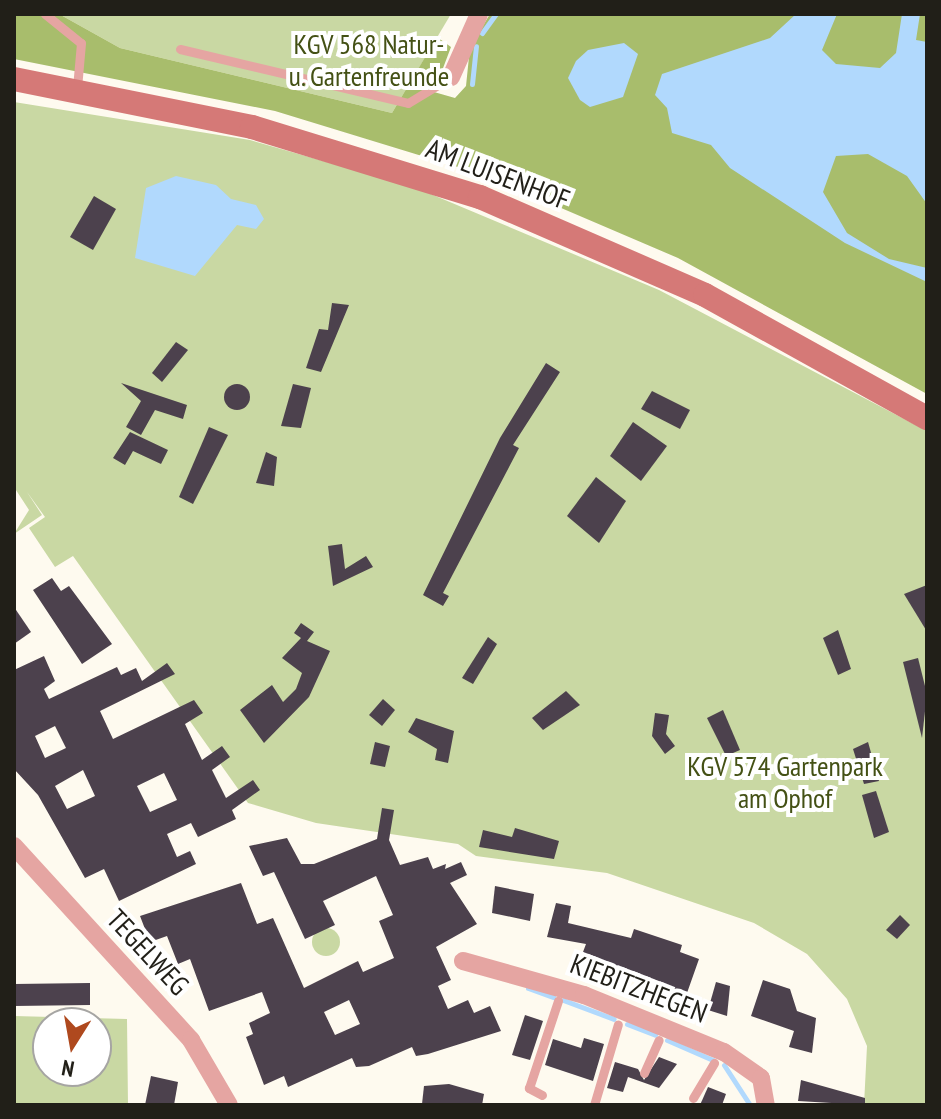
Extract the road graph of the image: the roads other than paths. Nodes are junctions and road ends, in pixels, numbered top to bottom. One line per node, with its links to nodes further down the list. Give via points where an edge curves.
1 (45, 14): 6 (lane, via 81,43)
2 (479, 14): 4 (street)
3 (180, 49): 4 (lane, via 408,103)
4 (451, 77)
5 (14, 79): 6 (main road, AM LUISENHOF)
6 (77, 88): 7 (main road, AM LUISENHOF, via 300,139 519,212 705,295)
7 (927, 418)
8 (14, 846): 17 (street, TEGELWEG, via 191,1040)
9 (463, 961): 19 (street, KIEBITZHEGEN, via 529,977 690,1036 761,1078)
10 (556, 1003): 15 (lane, via 526,1089)
11 (618, 1024): 18 (lane)
12 (659, 1040): 14 (lane)
13 (714, 1063): 16 (lane)
14 (644, 1073)
15 (542, 1095)
16 (693, 1098)
17 (229, 1105)
18 (594, 1105)
19 (766, 1105)

